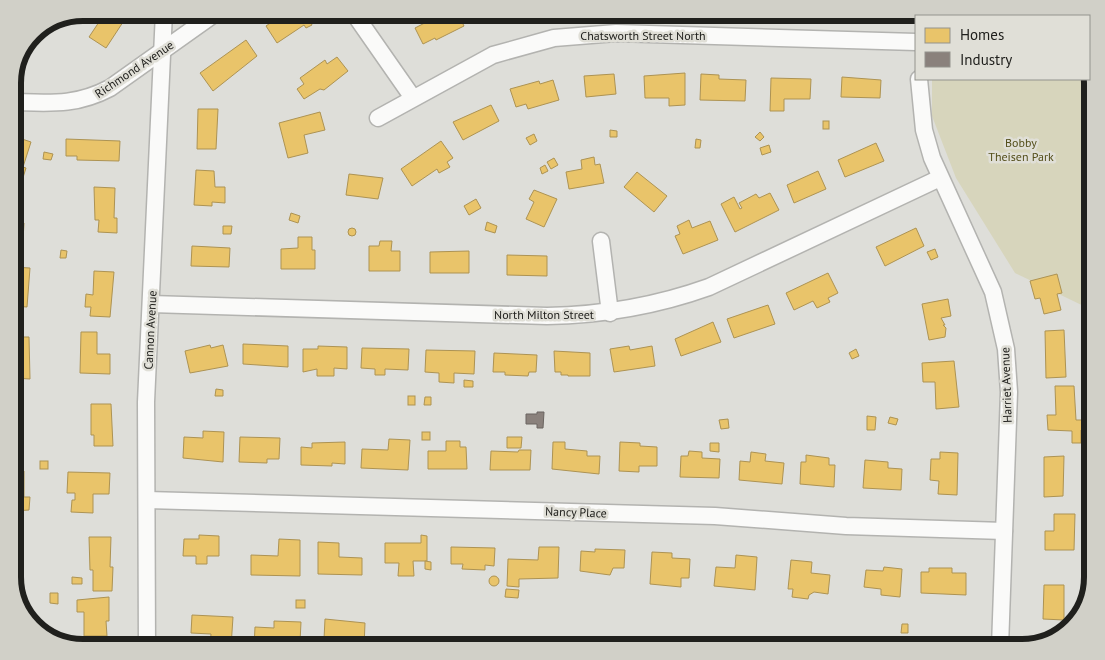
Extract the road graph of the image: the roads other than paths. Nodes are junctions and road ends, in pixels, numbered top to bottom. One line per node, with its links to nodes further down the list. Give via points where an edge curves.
1 (164, 21): 5 (street, Cannon Avenue)
2 (205, 21): 5 (street, Richmond Avenue)
3 (359, 21): 7 (street)
4 (915, 42): 7 (street, Chatsworth Street North, via 585,34 531,43 493,55)
5 (163, 51): 8 (street, Richmond Avenue, via 91,98 58,104); 12 (street, Cannon Avenue)
6 (919, 80): 10 (street, Harriet Avenue, via 924,130)
7 (413, 98): 9 (street, Chatsworth Street North)
8 (21, 102)
9 (378, 118)
10 (940, 178): 13 (street, North Milton Street, via 709,287 660,303); 15 (street, Harriet Avenue, via 982,265 1001,320 1008,380)
11 (601, 241): 13 (street)
12 (151, 304): 13 (street, North Milton Street, via 547,316); 14 (street, Cannon Avenue)
13 (610, 313)
14 (146, 500): 15 (street, Nancy Place, via 715,516 846,526); 16 (street, Cannon Avenue)
15 (1004, 531): 17 (street, Harriet Avenue)
16 (147, 639)
17 (1000, 639)

